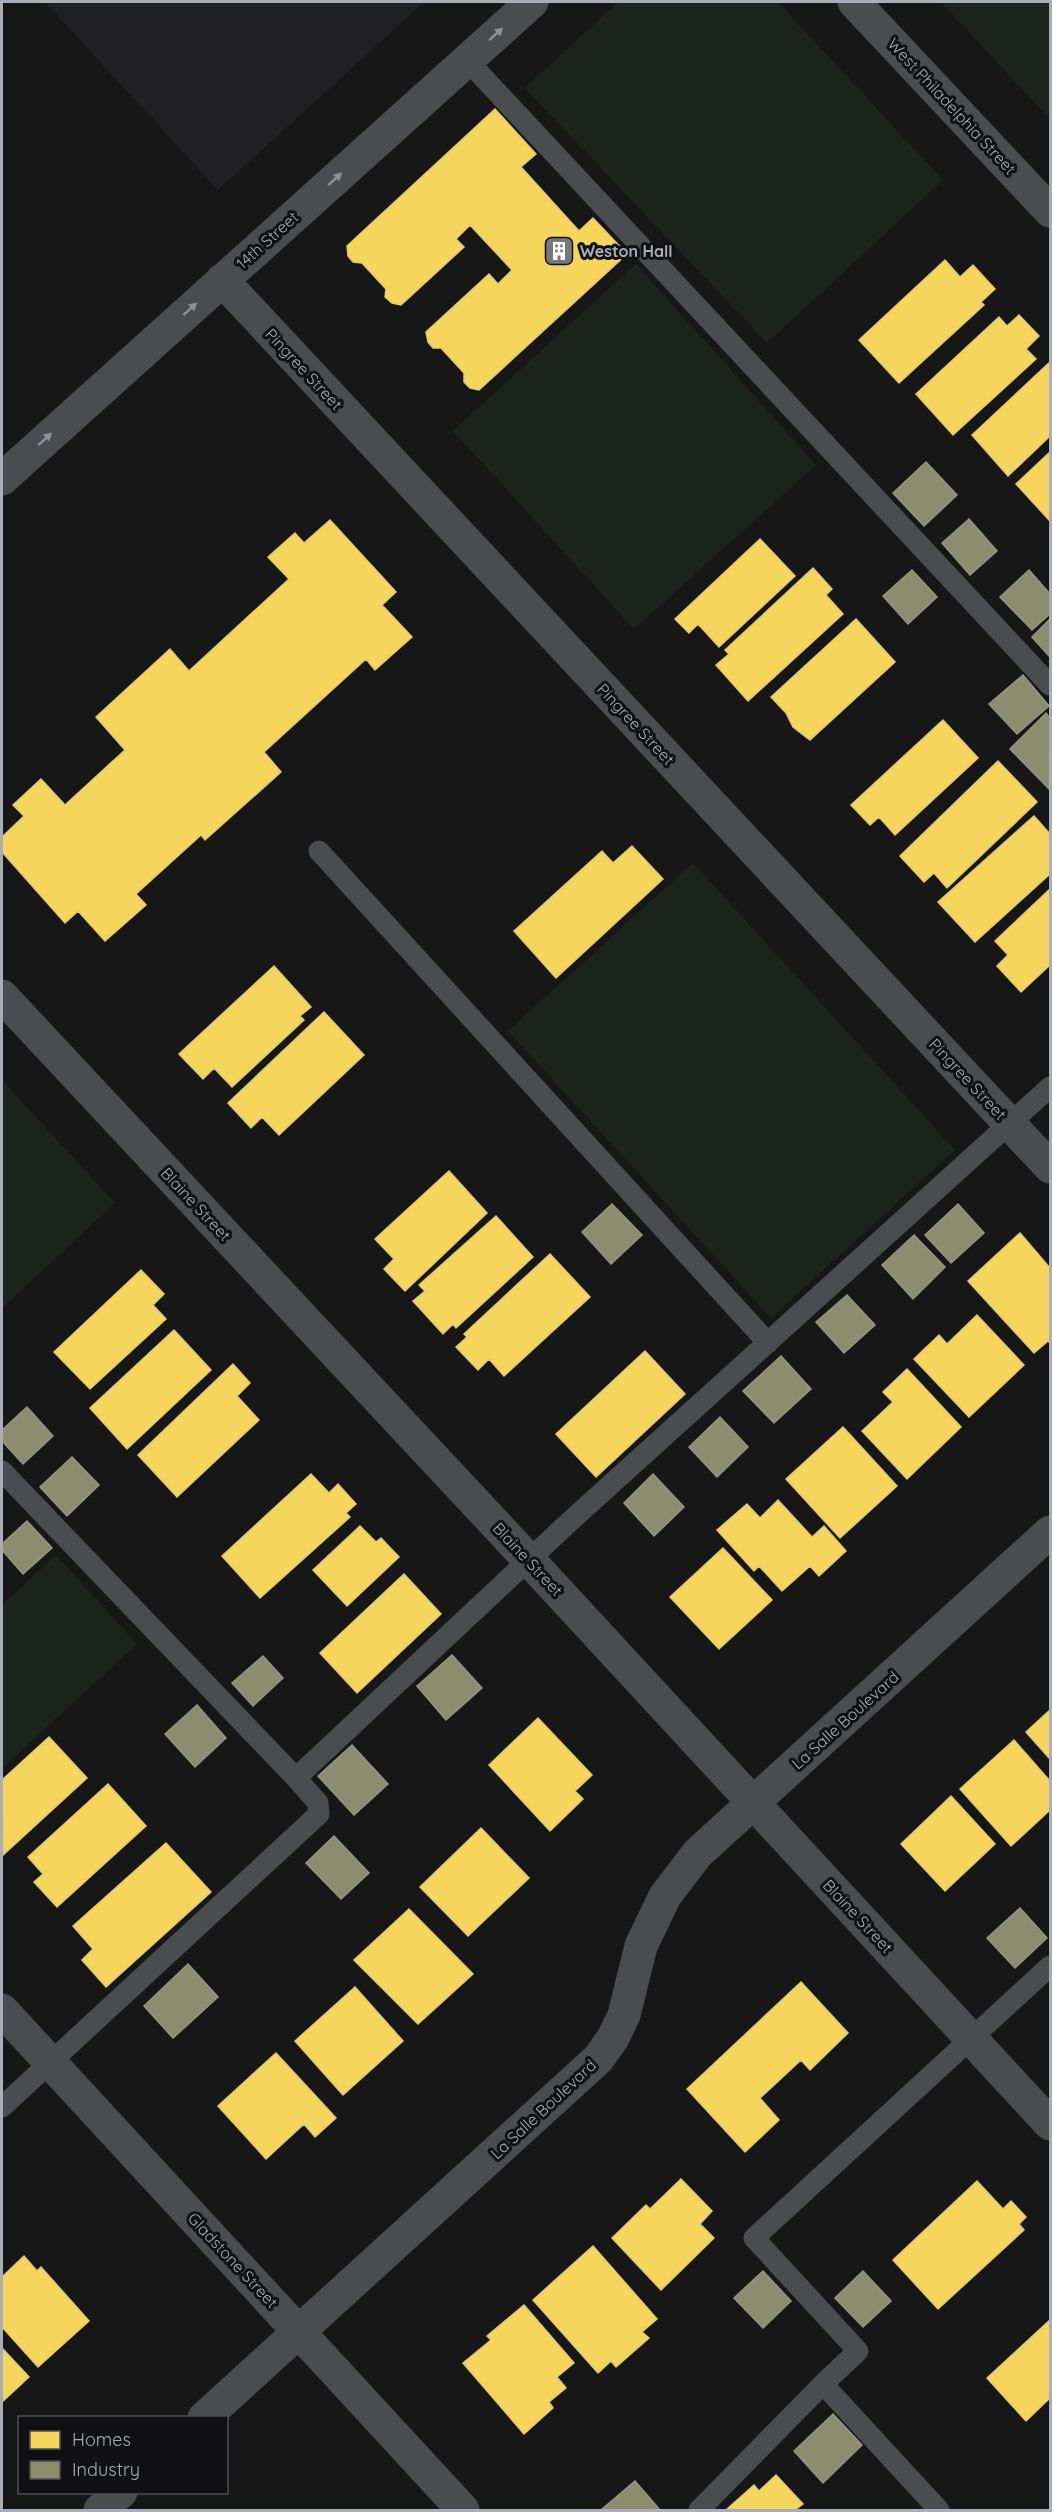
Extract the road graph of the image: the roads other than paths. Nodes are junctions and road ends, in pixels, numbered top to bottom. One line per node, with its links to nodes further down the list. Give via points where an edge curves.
1 (532, 2): 3 (street, 14th Street, one-way to 1)
2 (855, 2): 4 (street, West Philadelphia Street)
3 (467, 60): 5 (street, 14th Street, one-way to 3); 7 (lane)
4 (1050, 212)
5 (222, 280): 6 (street, 14th Street, one-way to 5); 11 (street, Pingree Street)
6 (2, 478)
7 (1050, 685)
8 (319, 850): 13 (lane)
9 (2, 996): 16 (street, Blaine Street)
10 (1050, 1088): 11 (lane)
11 (1011, 1125): 12 (street, Pingree Street); 13 (lane)
12 (1050, 1167)
13 (768, 1343): 16 (lane)
14 (2, 1471): 17 (lane)
15 (1050, 1532): 18 (street, La Salle Boulevard)
16 (528, 1559): 17 (lane); 18 (street, Blaine Street)
17 (296, 1778): 22 (lane, via 318,1803 319,1814)
18 (753, 1804): 21 (street, Blaine Street); 25 (street, La Salle Boulevard, via 698,1853 665,1896 641,1946 624,2016 598,2059)
19 (1050, 1966): 21 (lane)
20 (2, 2010): 22 (street, Gladstone Street)
21 (973, 2039): 24 (street, Blaine Street); 26 (lane, via 754,2238 858,2351)
22 (50, 2062): 23 (lane); 25 (street, Gladstone Street)
23 (2, 2107)
24 (1050, 2124)
25 (299, 2332): 27 (street, La Salle Boulevard); 30 (street, Gladstone Street)
26 (823, 2384): 31 (lane); 32 (lane)
27 (206, 2416)
28 (120, 2494): 29 (street)
29 (100, 2511)
30 (463, 2511)
31 (699, 2511)
32 (939, 2511)

